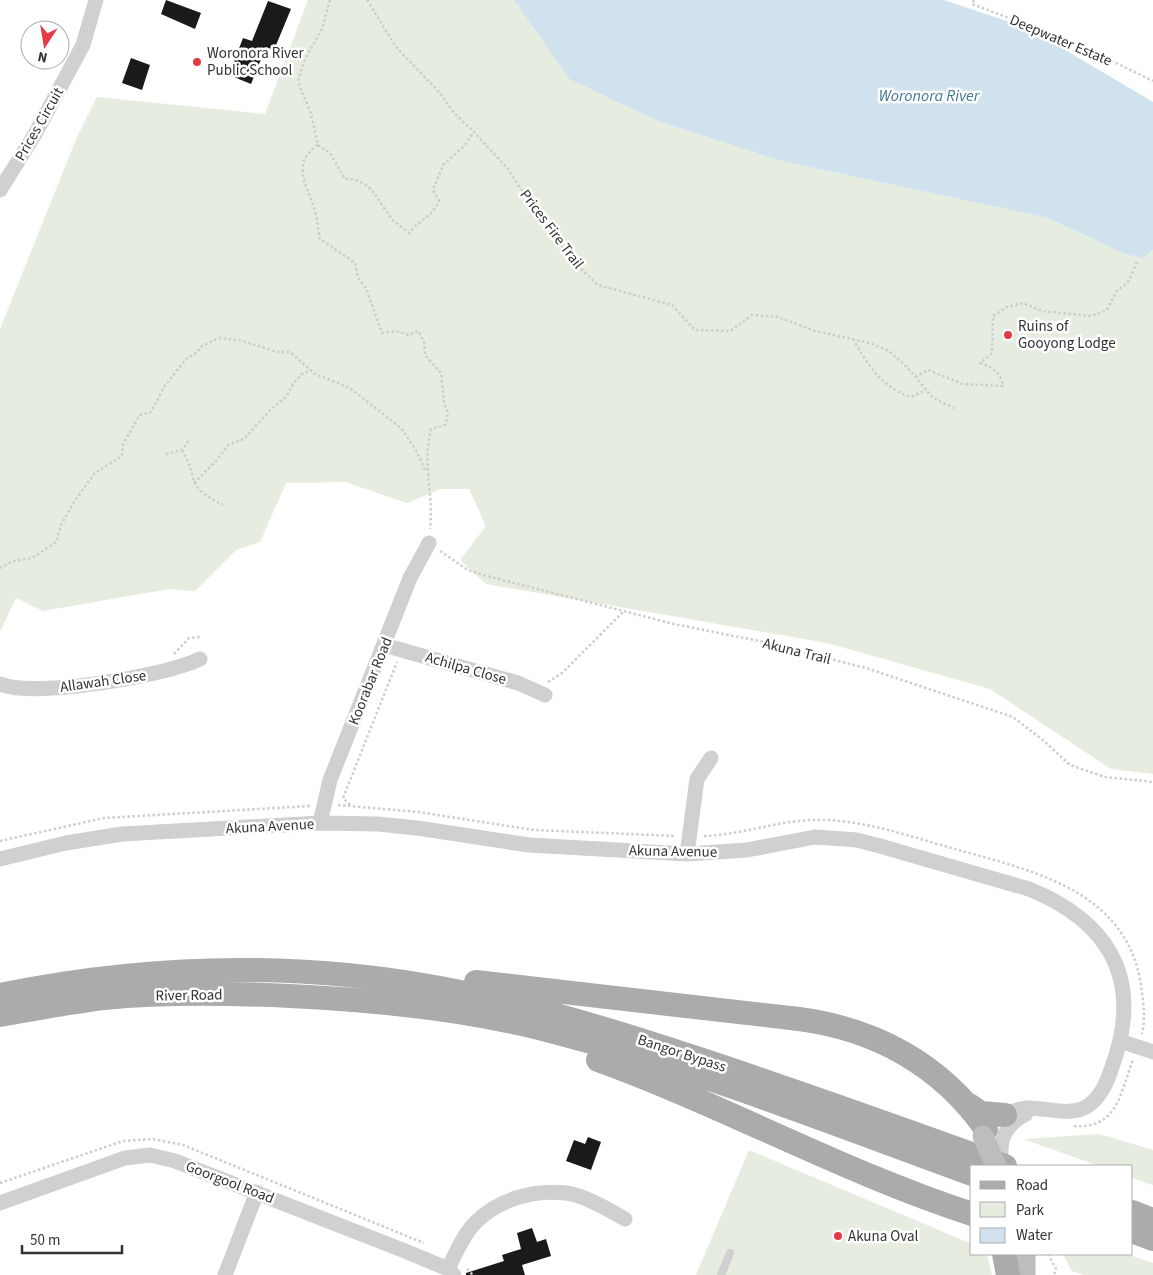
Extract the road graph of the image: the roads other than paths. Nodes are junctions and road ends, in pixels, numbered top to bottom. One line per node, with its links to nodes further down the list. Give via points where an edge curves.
1 (96, 0): 2 (street, Prices Circuit, via 83,45 35,134)
2 (0, 190)
3 (429, 543): 4 (street, Koorabar Road, via 410,578)
4 (384, 645): 7 (street, Achilpa Close); 9 (street, Koorabar Road, via 330,780)
5 (200, 659): 6 (street, Allawah Close, via 170,670 56,688)
6 (2, 689)
7 (541, 692)
8 (711, 758): 10 (street, via 697,779)
9 (320, 823): 10 (street, Akuna Avenue, via 407,827 529,845); 11 (street, Akuna Avenue, via 122,834)
10 (687, 854): 16 (street, Akuna Avenue, via 747,850 815,837 858,840 1029,888 1050,897 1082,918 1114,959 1120,976 1124,1009)
11 (0, 859)
12 (350, 975): 13 (main road, River Road, via 237,971 122,976 52,984); 19 (main road, Bangor Bypass, via 468,994 555,1014 757,1078); 19 (main road, via 417,975 836,1025 864,1033 910,1057 982,1114)
13 (0, 995)
14 (378, 1002): 15 (main road, River Road, via 264,995 172,994 104,998); 20 (main road, Bangor Bypass, via 487,1018 584,1041 707,1079); 22 (main road, via 498,1030 583,1055 708,1104)
15 (0, 1015)
16 (1120, 1041): 17 (street); 18 (street, Akuna Avenue, via 1106,1083 1094,1101 1074,1111)
17 (1153, 1052)
18 (1047, 1109): 19 (street, Akuna Avenue, via 1022,1116 1008,1128); 19 (street, Akuna Avenue, via 1022,1109)
19 (998, 1146)
20 (970, 1173)
21 (257, 1192): 23 (street, Goorgool Road, via 176,1161 150,1155 125,1158); 35 (street, Goorgool Road); 36 (street)
22 (923, 1198): 25 (main road); 28 (main road)
23 (0, 1203)
24 (1133, 1212): 27 (main road)
25 (970, 1213)
26 (625, 1219): 35 (street, via 599,1205 566,1194 531,1194 498,1204 474,1224)
27 (1153, 1220)
28 (970, 1224)
29 (1133, 1231): 30 (main road)
30 (1153, 1239)
31 (730, 1253): 37 (lane)
32 (1004, 1255): 38 (main road)
33 (1015, 1255): 39 (main road)
34 (1025, 1255): 40 (main road)
35 (451, 1272)
36 (225, 1275)
37 (721, 1275)
38 (1008, 1275)
39 (1014, 1275)
40 (1025, 1275)

